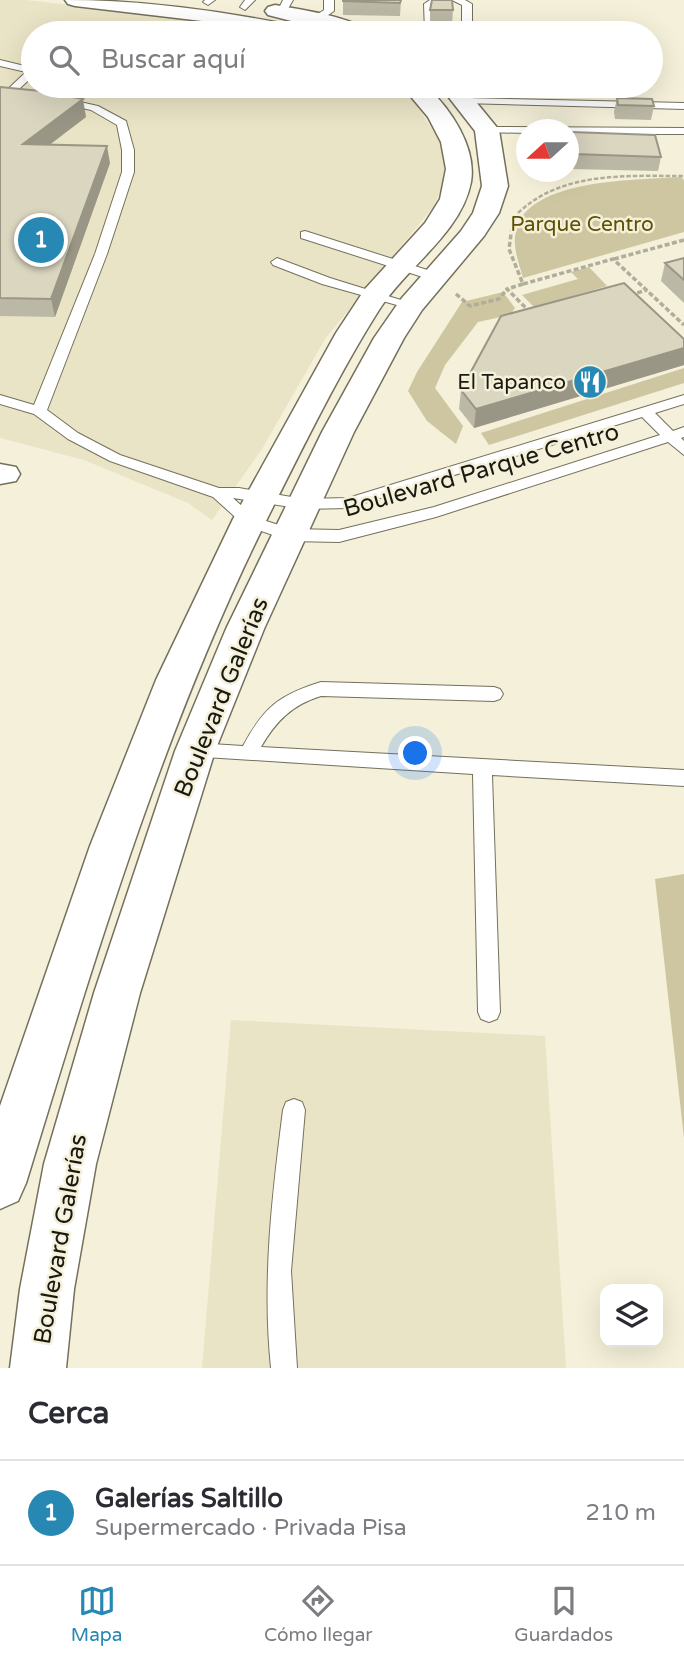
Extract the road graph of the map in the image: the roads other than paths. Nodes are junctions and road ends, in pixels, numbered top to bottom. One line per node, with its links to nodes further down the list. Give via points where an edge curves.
1 (75, 0): 8 (street)
2 (329, 0): 10 (lane, via 329,11)
3 (436, 0): 11 (lane, via 429,4)
4 (457, 0): 12 (lane, via 467,4)
5 (202, 1): 6 (street)
6 (247, 3): 7 (street)
7 (285, 6): 9 (street)
8 (255, 21)
9 (301, 21)
10 (316, 21)
11 (430, 21)
12 (467, 21)
13 (0, 63): 14 (lane)
14 (21, 68)
15 (21, 82): 16 (lane, via 13,89)
16 (21, 96)
17 (31, 98): 37 (lane, via 80,103 116,118 125,130 128,165 101,254)
18 (443, 98): 28 (street, Boulevard Galerías, via 435,109 455,150 458,180 451,202)
19 (445, 98): 30 (street, Boulevard Galerías, via 495,186 486,213)
20 (450, 98): 25 (lane)
21 (475, 98): 22 (lane)
22 (536, 102): 23 (lane); 24 (lane)
23 (684, 106)
24 (539, 119)
25 (516, 120)
26 (579, 130): 27 (lane)
27 (684, 131)
28 (432, 232): 30 (street, via 451,240); 32 (street, Boulevard Galerías)
29 (305, 235): 32 (lane)
30 (471, 236): 33 (street, Boulevard Galerías)
31 (277, 262): 34 (lane)
32 (400, 266): 33 (lane); 34 (street, Boulevard Galerías)
33 (436, 276): 34 (street, Boulevard Galerías)
34 (393, 300): 42 (street, Boulevard Galerías, via 334,363); 43 (street, Boulevard Galerías, via 389,338)
35 (0, 399): 37 (lane)
36 (680, 405): 38 (lane, Boulevard Parque Centro)
37 (39, 411): 41 (lane, via 115,458)
38 (646, 412): 39 (lane); 43 (lane, Boulevard Parque Centro, via 358,500 326,505)
39 (678, 434): 40 (lane); 43 (lane, Boulevard Parque Centro, via 376,529 340,536)
40 (684, 450)
41 (218, 493): 42 (lane); 42 (lane)
42 (256, 508): 43 (lane, Boulevard Parque Centro); 43 (lane, Boulevard Parque Centro); 51 (street, Boulevard Galerías, via 147,748)
43 (297, 519): 45 (street, Boulevard Galerías)
44 (494, 694): 46 (lane, via 321,689 274,710)
45 (195, 751): 46 (lane); 52 (street, Boulevard Galerías, via 117,993 70,1164)
46 (248, 754): 47 (lane)
47 (482, 768): 48 (lane); 49 (lane)
48 (684, 778)
49 (489, 1012)
50 (294, 1110): 53 (lane, via 280,1226)
51 (0, 1183)
52 (38, 1368)
53 (284, 1368)

